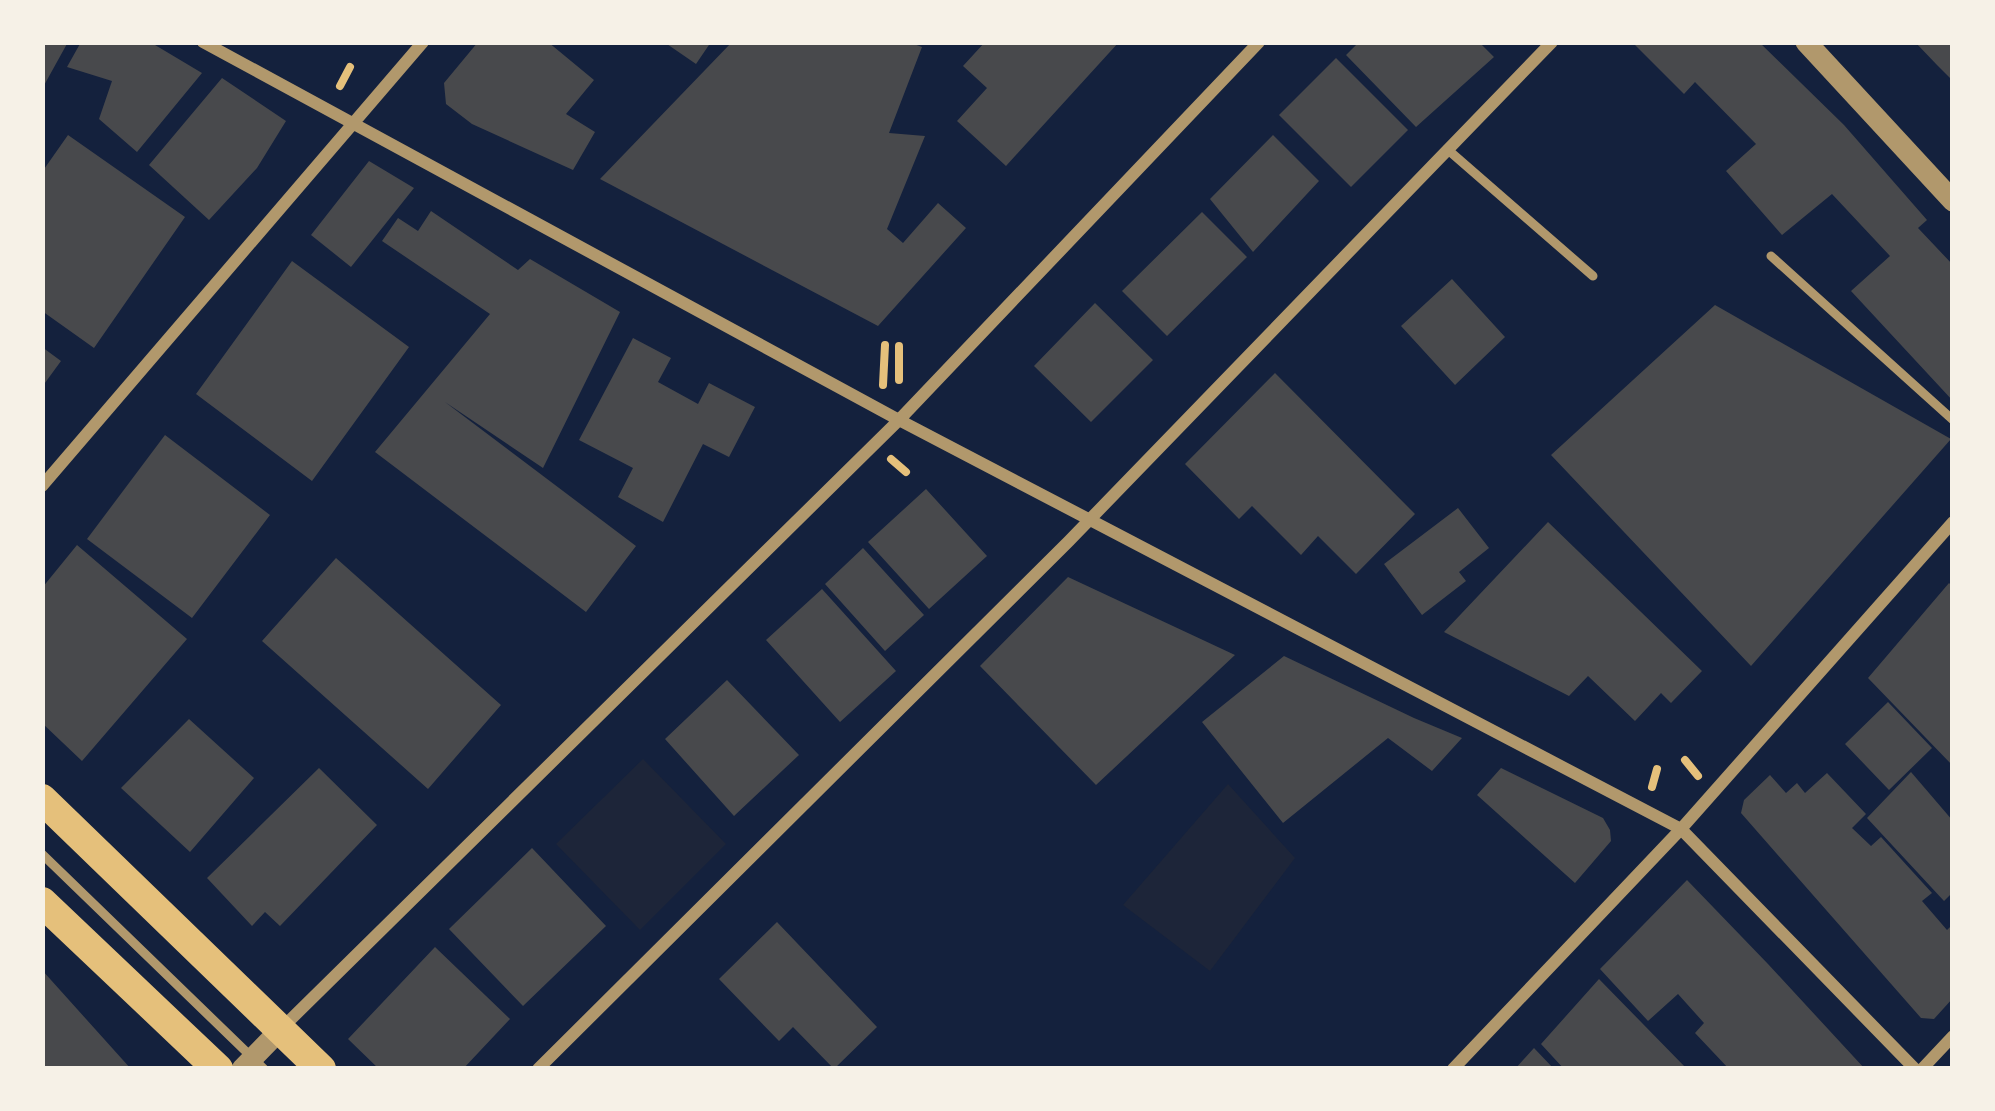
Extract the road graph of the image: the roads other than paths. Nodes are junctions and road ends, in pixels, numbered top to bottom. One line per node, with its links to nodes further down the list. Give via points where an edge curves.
1 (203, 42): 6 (street)
2 (423, 42): 6 (street)
3 (1259, 42): 11 (street)
4 (1552, 42): 7 (street)
5 (1806, 42): 8 (street)
6 (350, 125): 11 (street); 13 (street)
7 (1448, 149): 10 (lane); 14 (street)
8 (1953, 201)
9 (1771, 256): 12 (lane)
10 (1593, 276)
11 (899, 420): 14 (street); 20 (street)
12 (1953, 420)
13 (42, 487)
14 (1092, 517): 17 (street); 25 (street)
15 (1953, 522): 17 (street)
16 (42, 799): 20 (main road)
17 (1681, 829): 26 (street); 27 (street)
18 (42, 854): 22 (lane)
19 (42, 902): 23 (main road)
20 (283, 1027): 22 (street); 24 (main road)
21 (1953, 1036): 27 (street)
22 (253, 1064)
23 (218, 1069)
24 (321, 1069)
25 (538, 1069)
26 (1453, 1069)
27 (1918, 1069)

